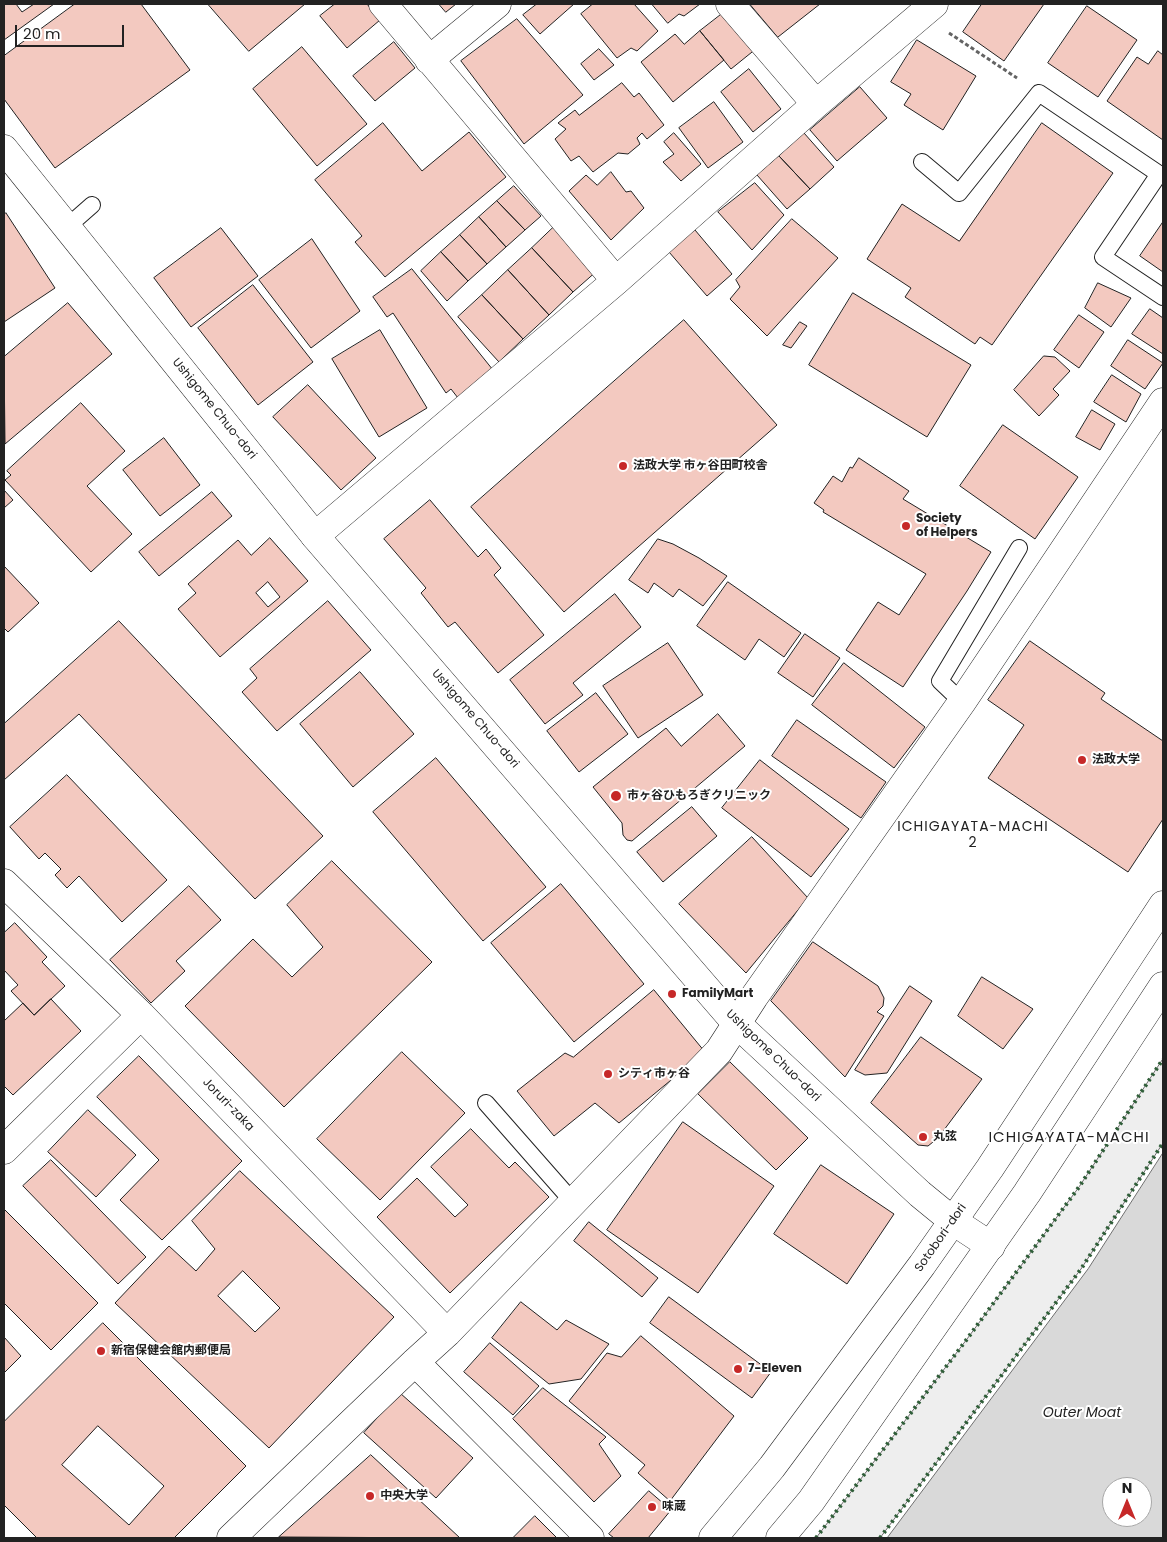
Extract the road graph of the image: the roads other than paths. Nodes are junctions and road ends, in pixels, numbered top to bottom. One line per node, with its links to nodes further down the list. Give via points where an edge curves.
1 (384, 4): 5 (street)
2 (497, 4): 5 (street)
3 (730, 4): 6 (street)
4 (928, 9): 6 (street)
5 (429, 60): 11 (street)
6 (816, 104): 11 (street)
7 (4, 150): 10 (street, Ushigome Chuo-dori)
8 (922, 162): 12 (lane, via 959,194 1038,93 1160,174 1103,257)
9 (92, 206): 10 (lane)
10 (66, 227): 14 (street, Ushigome Chuo-dori)
11 (616, 281): 14 (street)
12 (1163, 297)
13 (1163, 402): 16 (street)
14 (315, 536): 21 (street, Ushigome Chuo-dori)
15 (1019, 548): 16 (lane, via 940,682)
16 (962, 702): 21 (street)
17 (4, 883): 20 (street, Joruri-zaka)
18 (1163, 904): 25 (street, Sotobori-dori)
19 (1163, 986): 26 (street)
20 (141, 1015): 23 (street); 27 (street, Joruri-zaka)
21 (736, 1023): 24 (street, via 719,1051); 25 (street, Ushigome Chuo-dori, via 920,1194)
22 (486, 1103): 24 (lane)
23 (4, 1150)
24 (573, 1202): 27 (street)
25 (953, 1220): 26 (street, Ushigome Chuo-dori); 31 (street, Sotobori-dori, via 778,1459)
26 (990, 1246): 32 (street, via 811,1501)
27 (446, 1333): 28 (street)
28 (415, 1362): 29 (street); 30 (street)
29 (231, 1538)
30 (590, 1538)
31 (714, 1538)
32 (780, 1538)

